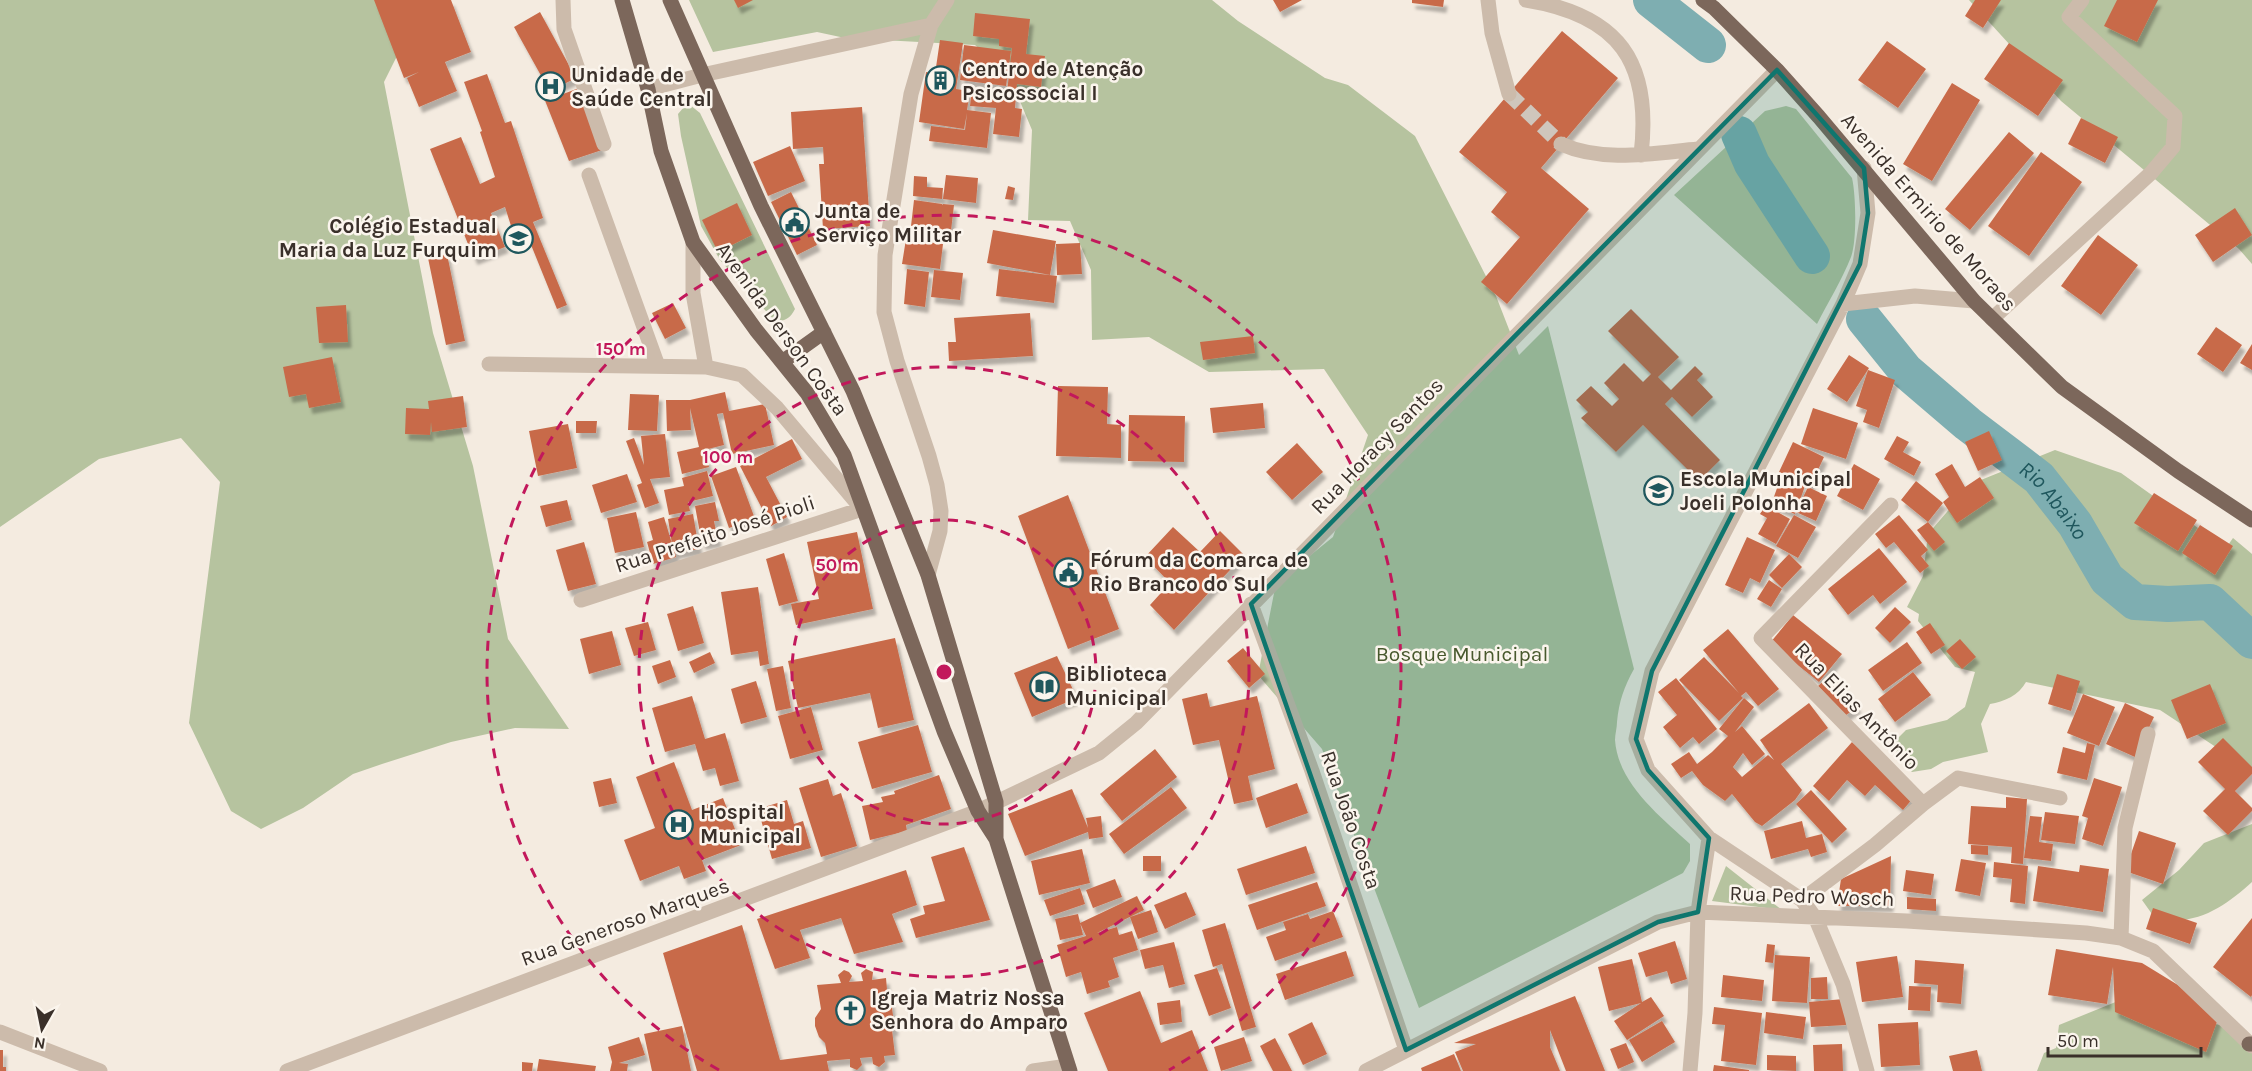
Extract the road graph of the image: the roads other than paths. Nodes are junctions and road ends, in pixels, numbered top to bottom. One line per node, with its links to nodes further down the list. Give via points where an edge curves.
1 (563, 0): 14 (street, via 564,29)
2 (622, 0): 12 (main road, Avenida Derson Costa)
3 (670, 0): 11 (main road, Avenida Derson Costa)
4 (947, 0): 9 (street)
5 (1488, 0): 13 (street, via 1492,33)
6 (1526, 0): 17 (street, via 1582,15 1617,40 1635,69 1642,96)
7 (1703, 0): 10 (main road, Avenida Ermirio de Moraes)
8 (2082, 0): 23 (street, via 2069,17 2175,116 2173,147 2151,173)
9 (931, 25): 11 (street); 32 (street, via 911,94 895,190 885,255 884,312 937,485 940,531)
10 (1777, 70): 16 (street, Rua Horacy Santos); 18 (main road, Avenida Ermirio de Moraes)
11 (702, 75): 12 (street); 24 (main road, Avenida Derson Costa)
12 (648, 89): 20 (main road, Avenida Derson Costa, via 662,151)
13 (1509, 93)
14 (604, 144)
15 (1561, 144): 17 (street, via 1601,154)
16 (1698, 149): 17 (street); 34 (street, Rua Horacy Santos)
17 (1641, 155)
18 (1864, 168): 21 (main road, Avenida Ermirio de Moraes); 22 (street, via 1868,213 1860,264)
19 (589, 175): 27 (street)
20 (693, 242): 25 (main road, Avenida Derson Costa); 28 (street, via 693,293)
21 (1974, 302): 22 (street, via 1915,296); 23 (main road, Avenida Ermirio de Moraes)
22 (1844, 304): 40 (street, via 1652,671 1636,739 1648,770)
23 (1992, 320): 31 (main road, Avenida Ermirio de Moraes, via 2062,387)
24 (824, 332): 25 (main road); 32 (main road, Avenida Derson Costa, via 853,391)
25 (782, 362): 30 (main road, Avenida Derson Costa, via 807,393 844,455)
26 (489, 364): 27 (street)
27 (658, 366): 28 (street)
28 (706, 367): 30 (street, via 742,375 777,408)
29 (1891, 506): 38 (street, Rua Elias Antônio, via 1761,638)
30 (862, 509): 33 (street, Rua Prefeito José Pioli); 39 (main road, Avenida Derson Costa)
31 (2252, 520)
32 (928, 575): 37 (main road, Avenida Derson Costa)
33 (581, 600)
34 (1251, 604): 37 (street, Rua Horacy Santos, via 1136,723 1099,753); 48 (street, Rua João Costa)
35 (2148, 734): 45 (street, via 2125,828)
36 (2060, 798): 38 (street, via 1958,778)
37 (996, 802): 39 (street, Rua Horacy Santos); 41 (main road, Avenida Derson Costa)
38 (1923, 804): 42 (street)
39 (978, 812): 41 (main road, Avenida Derson Costa); 51 (street, Rua Generoso Marques)
40 (1709, 838): 42 (street); 43 (street)
41 (996, 839): 49 (main road)
42 (1802, 900): 44 (street)
43 (1698, 912): 44 (street, Rua Pedro Wosch); 48 (street, Rua Pedro Wosch, via 1658,922); 54 (street)
44 (1816, 919): 45 (street, Rua Pedro Wosch, via 1907,921); 55 (street, via 1843,984)
45 (2121, 938): 47 (street, Rua Pedro Wosch, via 2152,951)
46 (0, 1032): 50 (street)
47 (2251, 1045)
48 (1406, 1050): 53 (street, Rua Pedro Wosch)
49 (1069, 1068): 52 (street)
50 (100, 1071)
51 (287, 1071)
52 (1033, 1071)
53 (1366, 1071)
54 (1690, 1071)
55 (1867, 1071)

